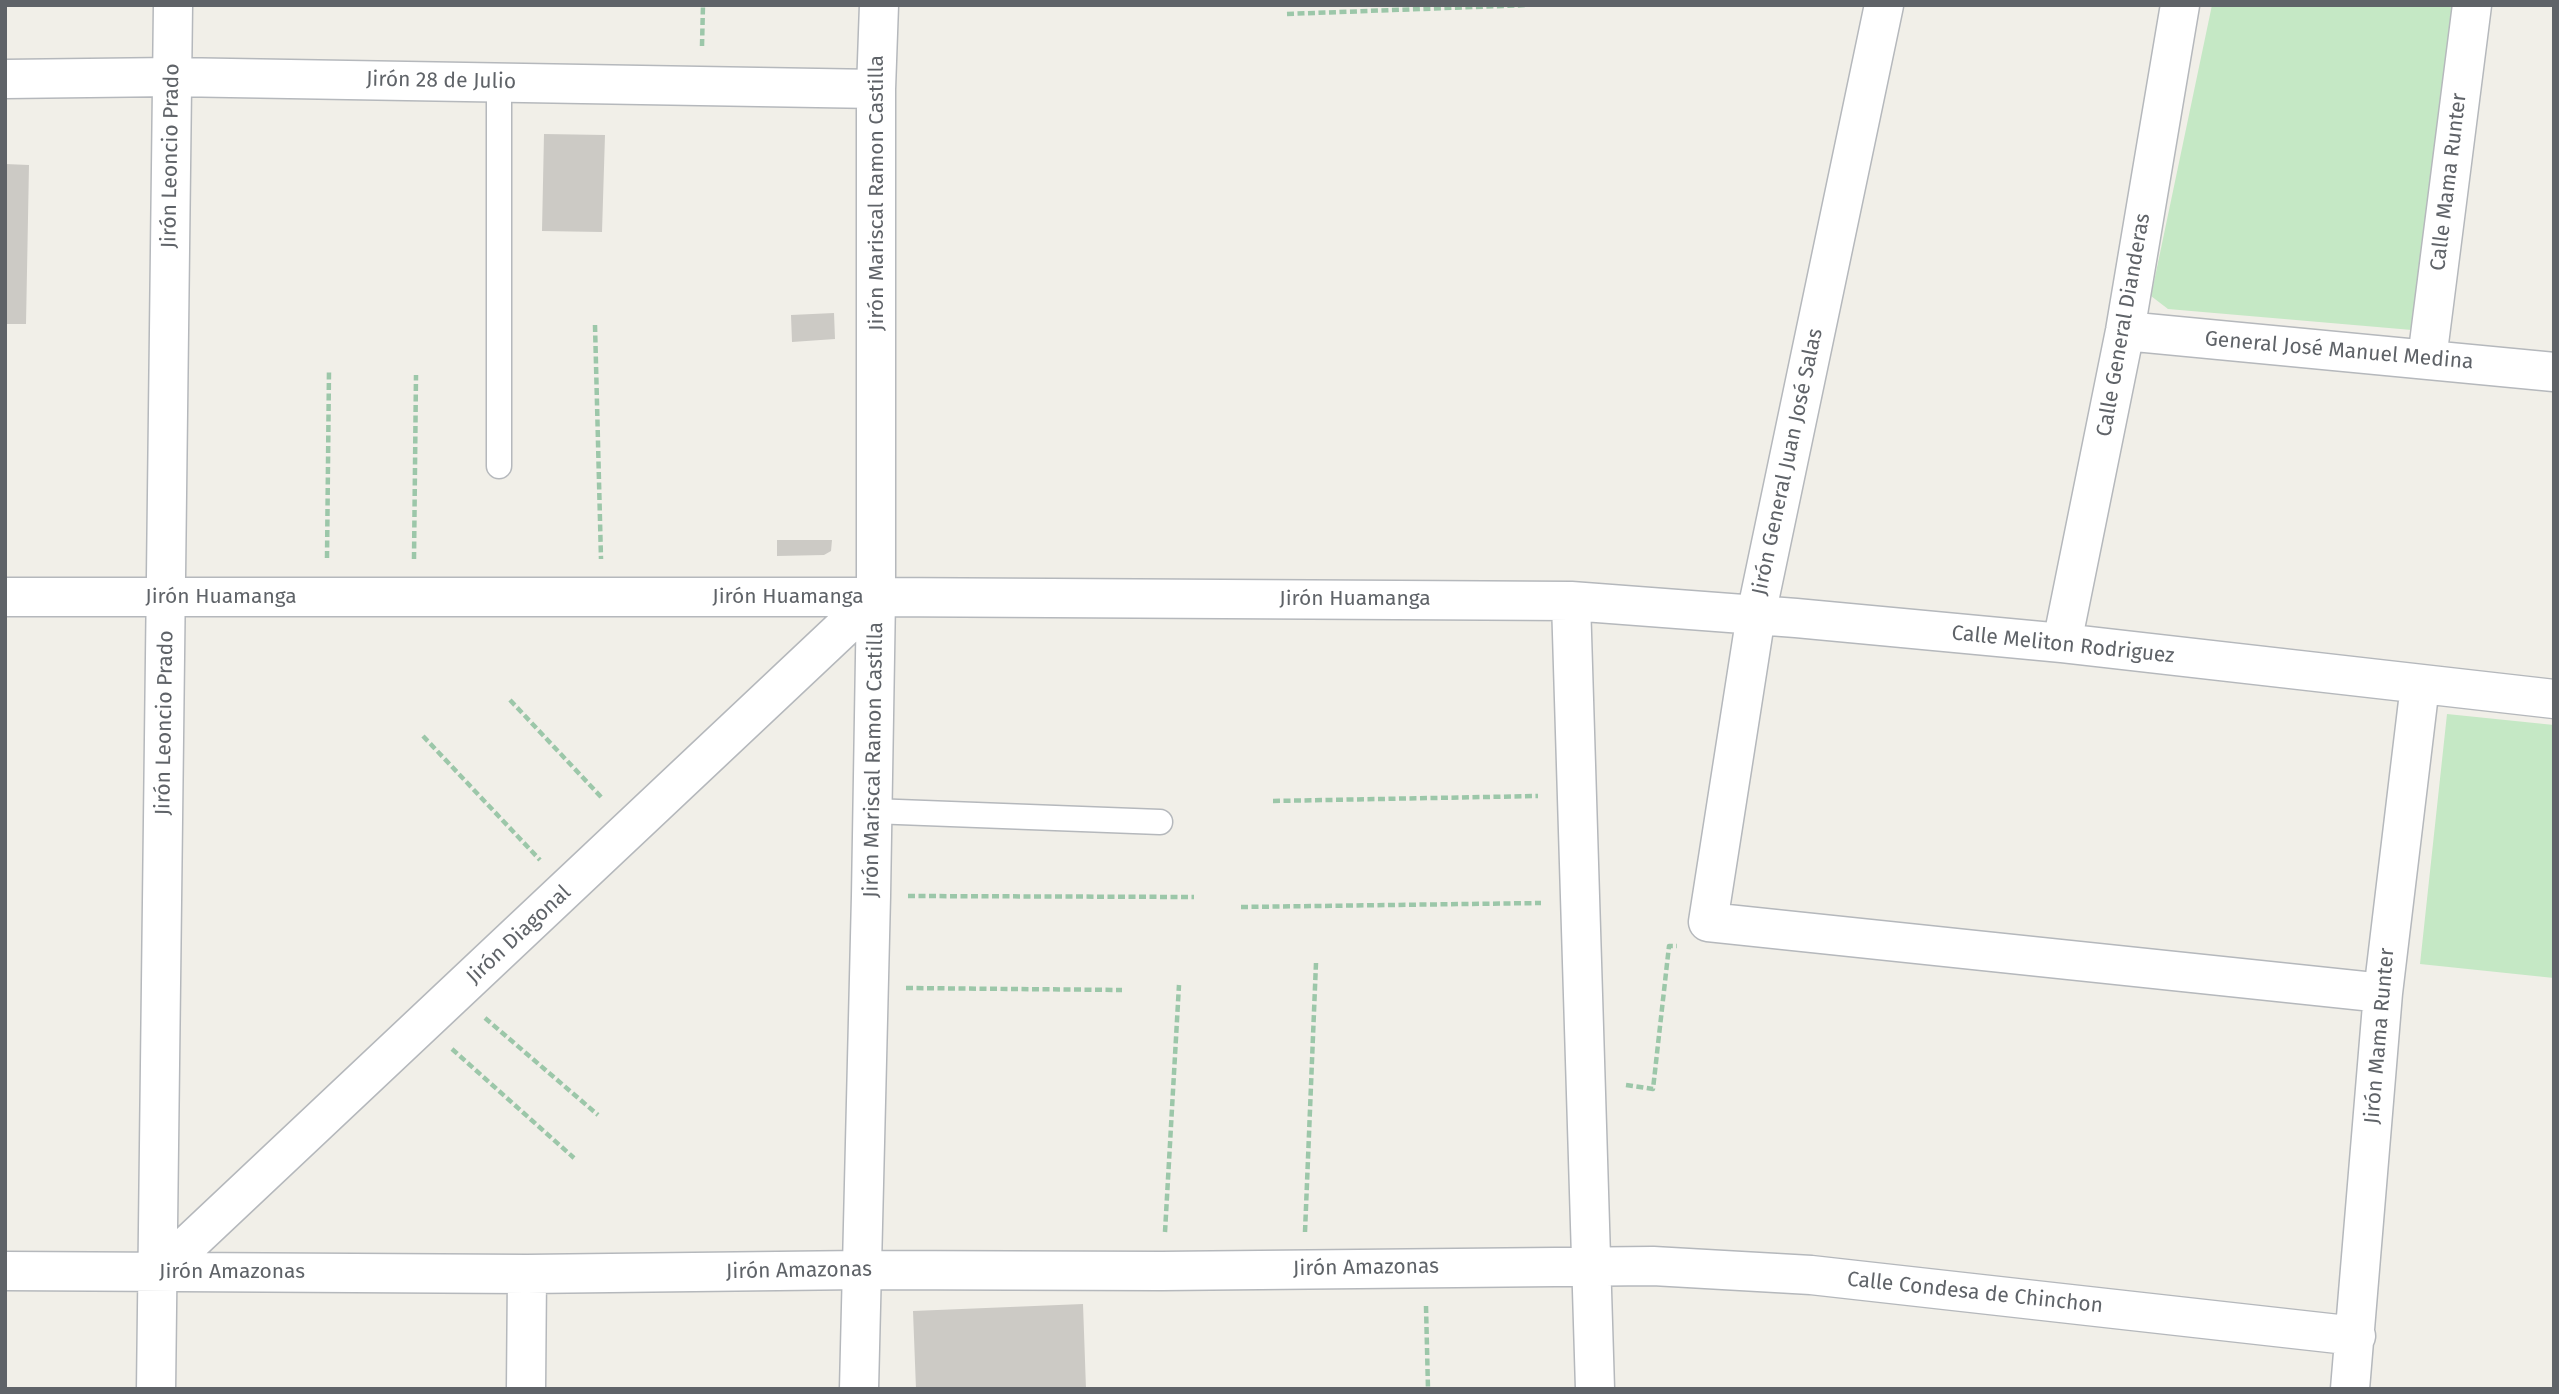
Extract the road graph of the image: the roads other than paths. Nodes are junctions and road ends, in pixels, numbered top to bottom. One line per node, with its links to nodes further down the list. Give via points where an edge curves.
1 (173, 5): 6 (street, Jirón Leoncio Prado)
2 (878, 5): 9 (street, Jirón Mariscal Ramon Castilla)
3 (1884, 5): 18 (street, Jirón General Juan José Salas)
4 (2180, 5): 10 (street, Calle General Dianderas)
5 (2472, 5): 11 (street, Calle Mama Runter)
6 (172, 76): 7 (street, Jirón 28 de Julio); 8 (street, Jirón 28 de Julio); 15 (street, Jirón Leoncio Prado)
7 (5, 79)
8 (499, 82): 9 (street, Jirón 28 de Julio); 13 (lane)
9 (876, 89): 16 (street, Jirón Mariscal Ramon Castilla)
10 (2125, 331): 11 (street, General José Manuel Medina); 19 (street, Calle General Dianderas)
11 (2427, 359): 12 (street, General José Manuel Medina)
12 (2554, 372)
13 (499, 466)
14 (5, 597): 15 (street, Jirón Huamanga)
15 (167, 597): 16 (street, Jirón Huamanga); 28 (street, Jirón Leoncio Prado)
16 (876, 597): 17 (street, Jirón Huamanga); 22 (street, Jirón Mariscal Ramon Castilla); 28 (street, Jirón Diagonal)
17 (1572, 601): 18 (street, Calle Meliton Rodriguez); 25 (street)
18 (1756, 615): 19 (street, Calle Meliton Rodriguez); 24 (street, Jirón General Juan José Salas, via 1713,923)
19 (2062, 643): 20 (street, Calle Meliton Rodriguez)
20 (2420, 685): 21 (street, Calle Meliton Rodriguez); 24 (street, Jirón Mama Runter)
21 (2554, 699)
22 (872, 811): 23 (lane); 26 (street, Jirón Mariscal Ramon Castilla)
23 (1160, 822)
24 (2383, 993): 30 (street, Jirón Mama Runter)
25 (1593, 1265): 26 (street, Jirón Amazonas); 30 (street, Calle Condesa de Chinchon, via 1811,1275); 34 (street)
26 (861, 1270): 29 (street, Jirón Amazonas); 33 (street, Jirón Mariscal Ramon Castilla)
27 (5, 1271): 28 (street, Jirón Amazonas)
28 (159, 1272): 29 (street, Jirón Amazonas); 31 (street, Jirón Leoncio Prado)
29 (527, 1274): 32 (street)
30 (2356, 1336): 35 (street, Jirón Mama Runter)
31 (156, 1389)
32 (526, 1389)
33 (859, 1389)
34 (1595, 1389)
35 (2350, 1389)

